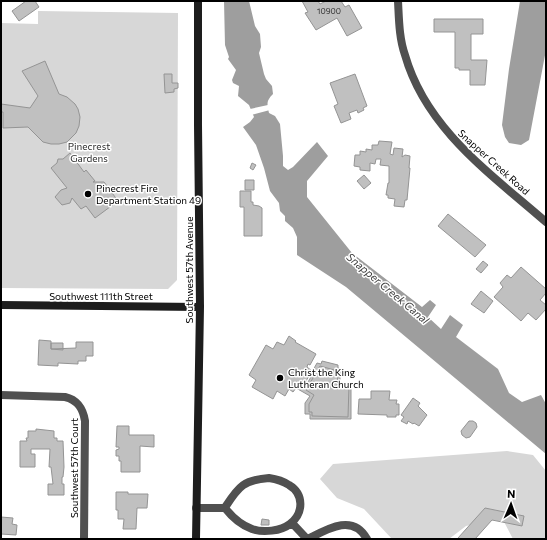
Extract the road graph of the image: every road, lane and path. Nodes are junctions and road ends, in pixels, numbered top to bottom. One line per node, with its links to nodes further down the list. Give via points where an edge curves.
1 (198, 1): 5 (main road, Southwest 57th Avenue)
2 (398, 1): 3 (street, Snapper Creek Road, via 404,55 428,106 465,151)
3 (546, 222)
4 (1, 305): 5 (main road, Southwest 111th Street)
5 (200, 307): 7 (main road, Southwest 57th Avenue)
6 (1, 395): 10 (street, Southwest 57th Court, via 59,396 74,400 82,409 85,422)
7 (196, 508): 8 (street); 11 (main road, Southwest 57th Avenue)
8 (225, 508): 9 (street, via 236,520 258,531 278,529); 9 (street, via 232,496 246,483 253,479 274,479 291,486 299,494 301,506)
9 (292, 523): 12 (street)
10 (84, 539)
11 (196, 539)
12 (308, 539): 13 (street, via 330,528 348,525 360,530)
13 (367, 539)

